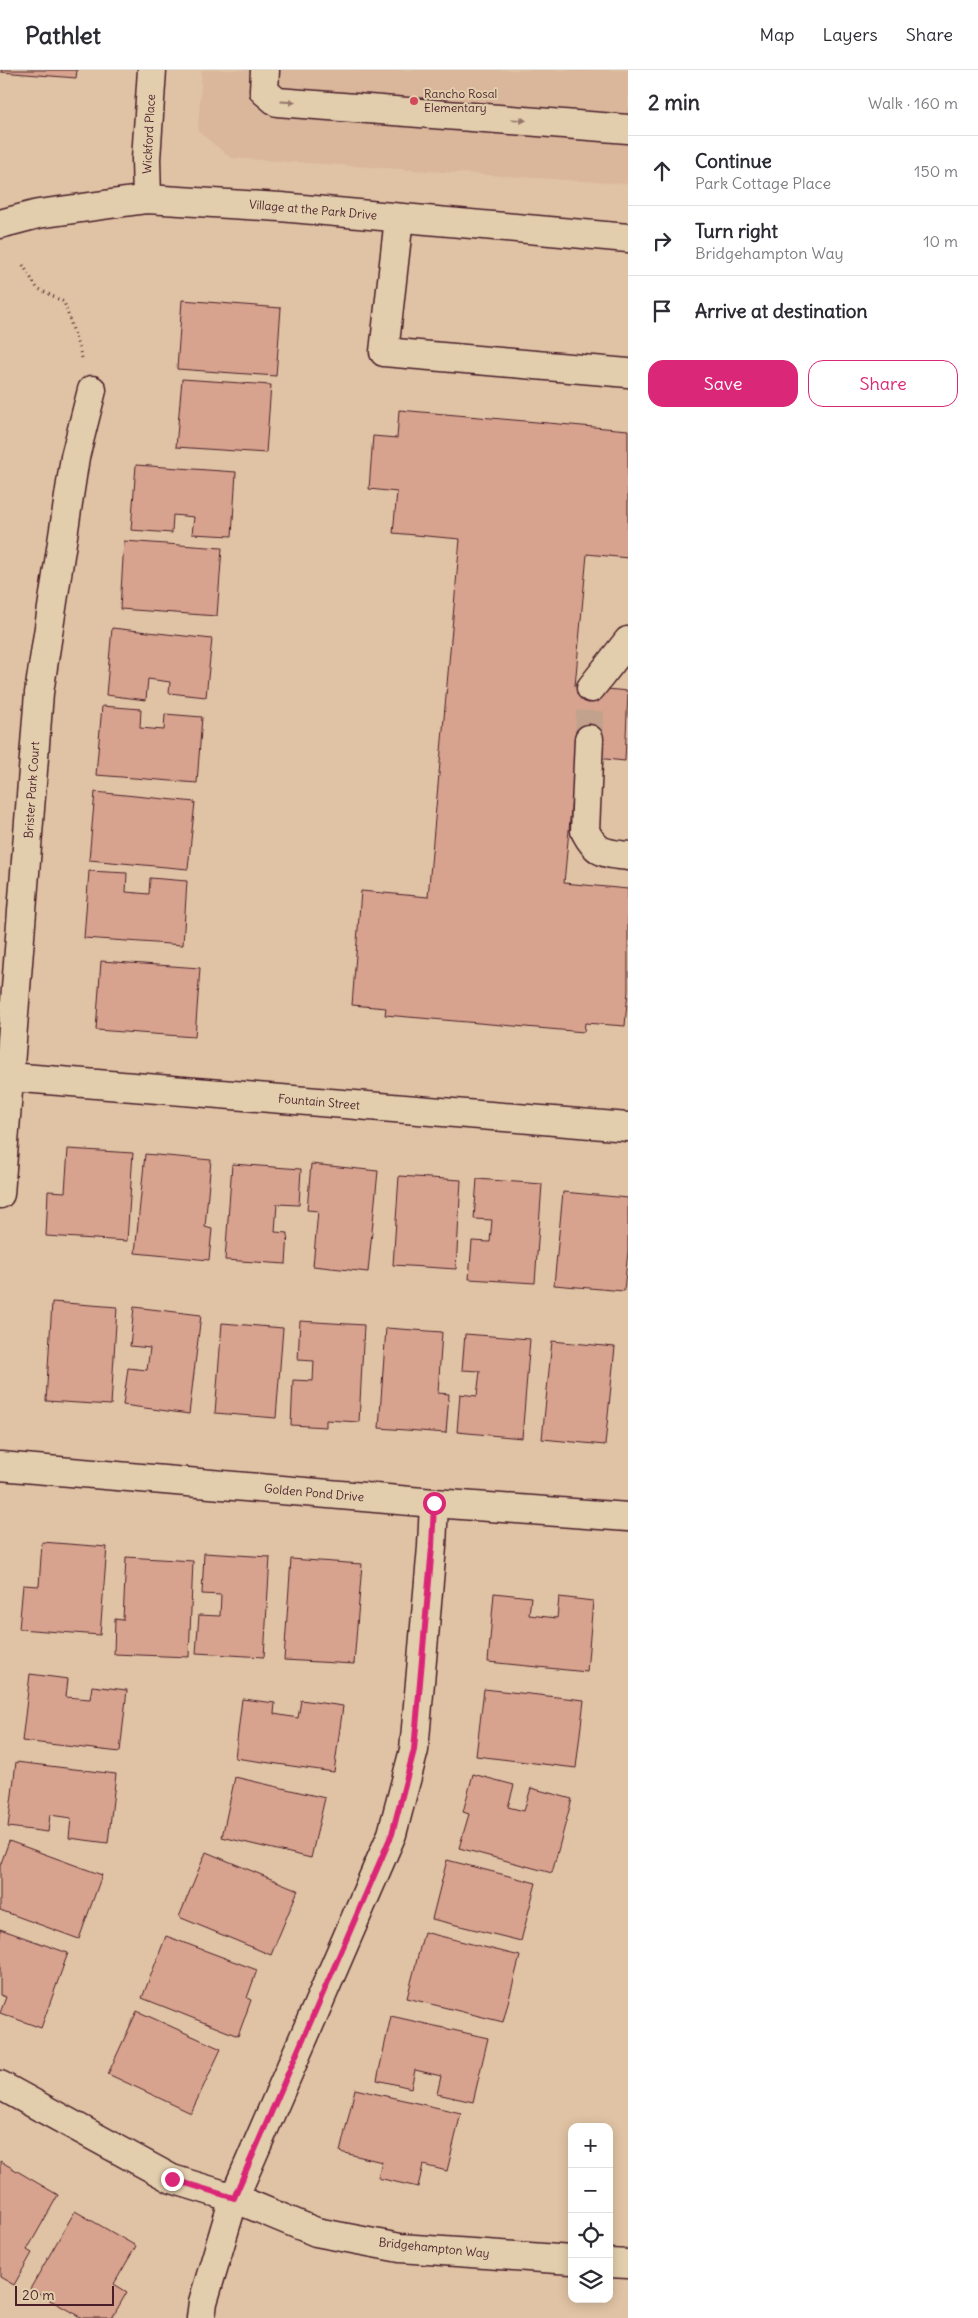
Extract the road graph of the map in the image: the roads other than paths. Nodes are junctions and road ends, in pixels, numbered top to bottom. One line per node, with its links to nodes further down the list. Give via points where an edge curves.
1 (152, 70): 4 (street, Wickford Place, via 146,158)
2 (265, 70): 3 (street, one-way to 3, via 264,91 277,102)
3 (628, 128)
4 (147, 199): 5 (street, Village at the Park Drive); 6 (street, Village at the Park Drive, via 38,214)
5 (399, 218): 7 (street, Village at the Park Drive); 8 (street, via 384,352)
6 (0, 224)
7 (628, 238)
8 (628, 372)
9 (92, 390): 14 (street, Brister Park Court, via 75,457 39,693)
10 (628, 641): 11 (street)
11 (591, 688)
12 (589, 739): 13 (street, via 585,831 592,844 603,853)
13 (628, 856)
14 (10, 1077): 15 (street, Fountain Street); 16 (street, Brister Park Court)
15 (628, 1127)
16 (0, 1194)
17 (0, 1466): 18 (street, Golden Pond Drive)
18 (434, 1503): 19 (street, Golden Pond Drive); 21 (street, via 414,1750 392,1834)
19 (628, 1517)
20 (0, 2085): 21 (street, Bridgehampton Way, via 172,2179)
21 (234, 2198): 22 (street, Bridgehampton Way, via 316,2232 400,2248); 25 (street)
22 (568, 2260)
23 (613, 2263): 24 (street)
24 (628, 2264)
25 (201, 2318)

